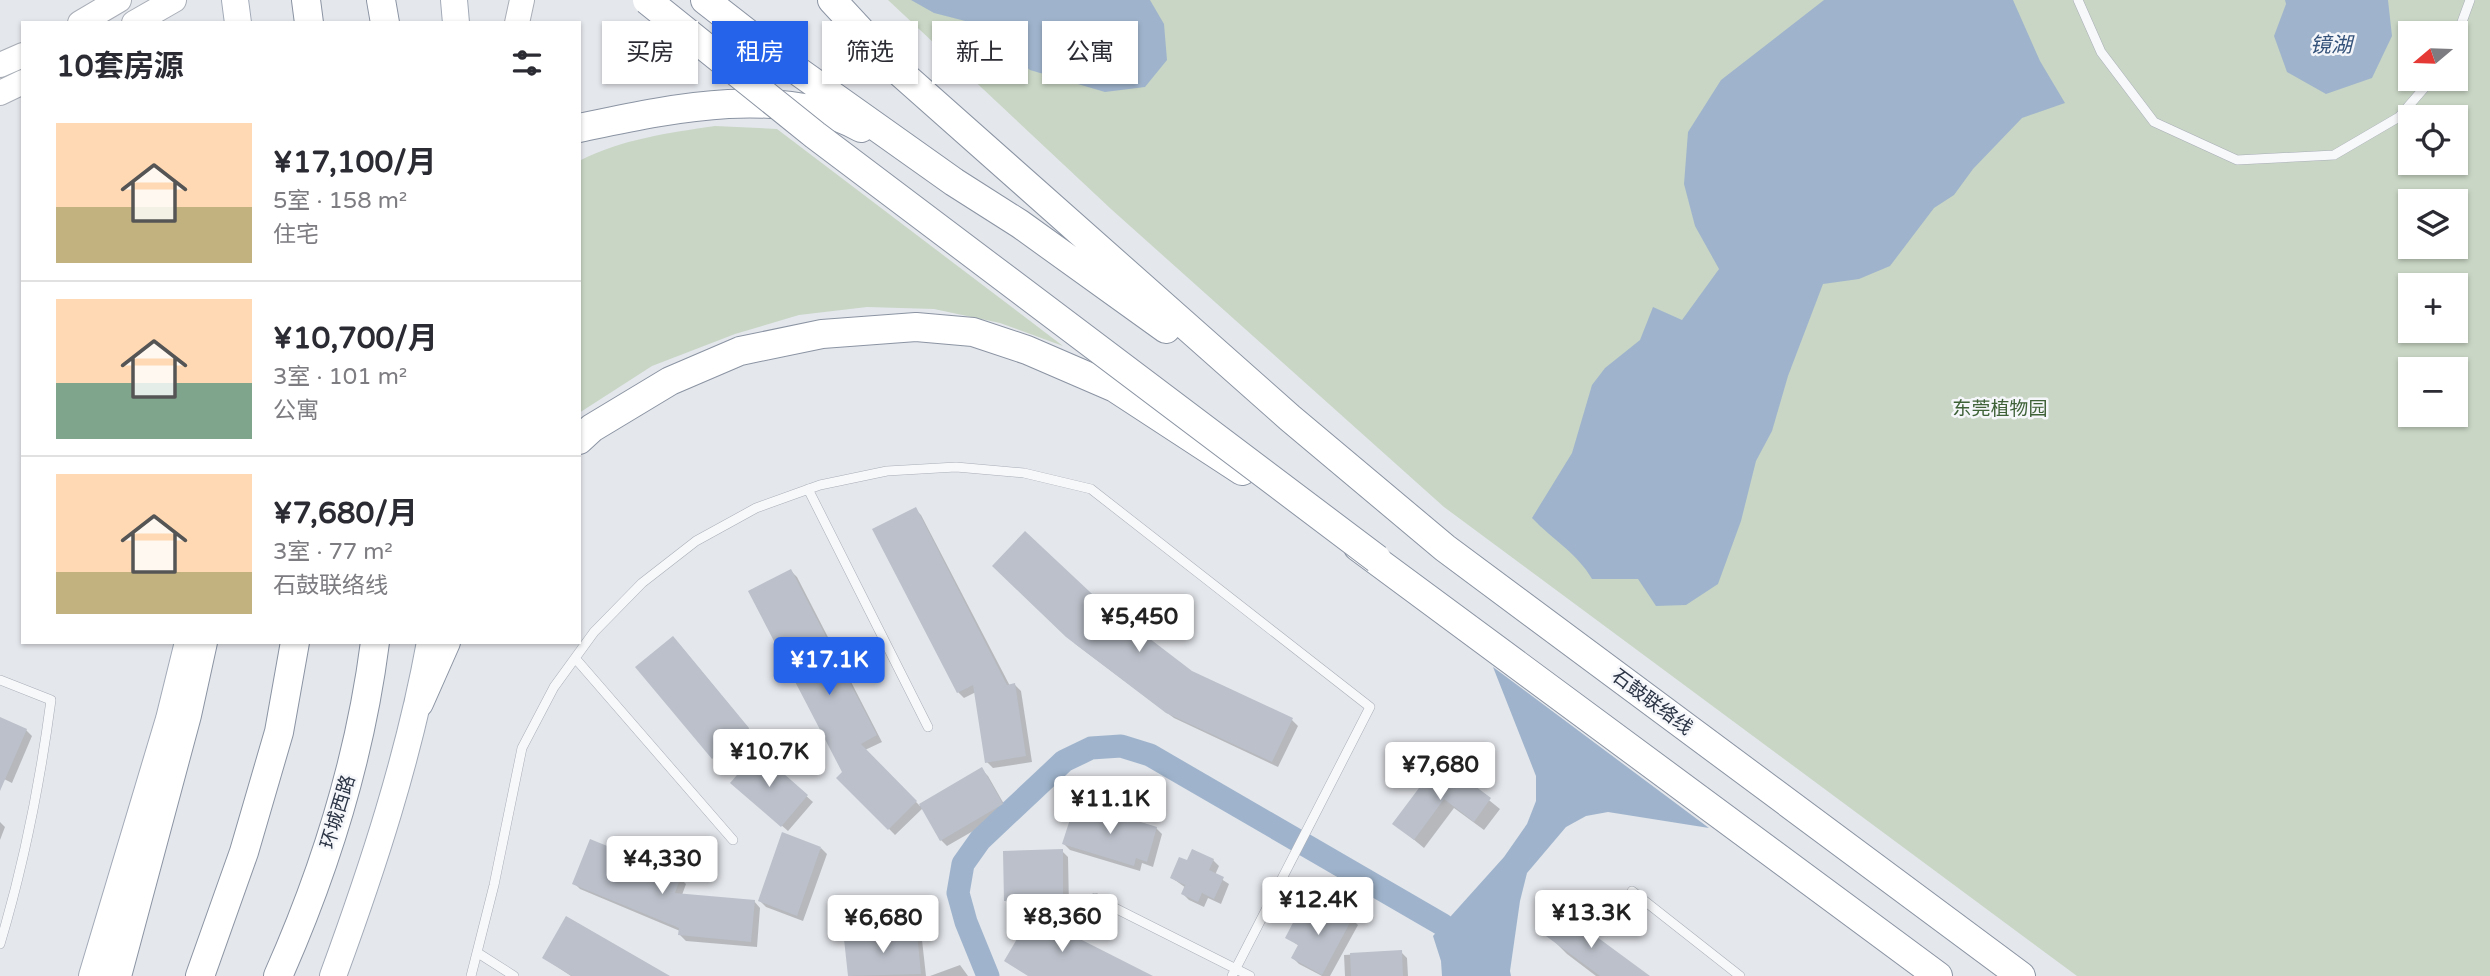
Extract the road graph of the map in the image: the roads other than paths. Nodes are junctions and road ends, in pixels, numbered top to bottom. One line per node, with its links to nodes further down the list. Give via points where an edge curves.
1 (119, 0): 13 (main road)
2 (174, 0): 14 (main road)
3 (235, 0): 15 (main road)
4 (306, 0): 16 (highway)
5 (381, 0): 17 (highway)
6 (454, 0): 18 (main road)
7 (523, 0): 19 (main road)
8 (646, 0): 31 (highway, bridge, via 815,135)
9 (705, 0): 27 (highway)
10 (832, 0): 28 (highway, via 894,67)
11 (2078, 0): 24 (lane, via 2101,52 2154,122 2237,160 2334,155 2399,117)
12 (2470, 0): 20 (lane)
13 (83, 16)
14 (137, 21)
15 (238, 21)
16 (309, 21)
17 (385, 21)
18 (456, 21)
19 (518, 21)
20 (2462, 21)
21 (21, 56): 22 (main road)
22 (0, 65)
23 (21, 83): 25 (main road)
24 (2422, 91)
25 (0, 93)
26 (581, 128): 27 (highway, bridge, via 643,115 767,103 819,112 855,125)
27 (954, 182): 28 (highway, via 1020,224)
28 (1290, 418): 60 (highway, 石鼓联络线, via 1445,548)
29 (581, 437): 31 (highway, via 670,381 740,351 822,334 916,327 973,332 1115,388)
30 (808, 489): 39 (lane, via 756,508 696,541 642,583); 43 (lane); 49 (lane, via 887,471 956,467 1024,473 1091,489 1370,707)
31 (1377, 559): 59 (highway)
32 (174, 644): 42 (main road)
33 (188, 644): 42 (main road)
34 (203, 644): 51 (highway)
35 (295, 644): 52 (highway, via 279,732 244,852)
36 (375, 644): 53 (highway, 环城西路, via 351,775)
37 (430, 644): 41 (main road)
38 (445, 644): 41 (highway)
39 (575, 657): 44 (lane); 48 (lane, via 522,748)
40 (0, 680): 47 (lane, via 51,700 43,762)
41 (419, 703): 54 (main road, via 372,870)
42 (169, 719): 50 (main road)
43 (928, 727)
44 (733, 840)
45 (1632, 891): 58 (lane)
46 (1095, 898): 49 (lane)
47 (0, 944)
48 (478, 953): 55 (lane); 56 (lane)
49 (1233, 972): 57 (lane)
50 (92, 976)
51 (117, 976)
52 (200, 976)
53 (278, 976)
54 (333, 976)
55 (471, 976)
56 (514, 976)
57 (1250, 976)
58 (1740, 976)
59 (1938, 976)
60 (2021, 976)

